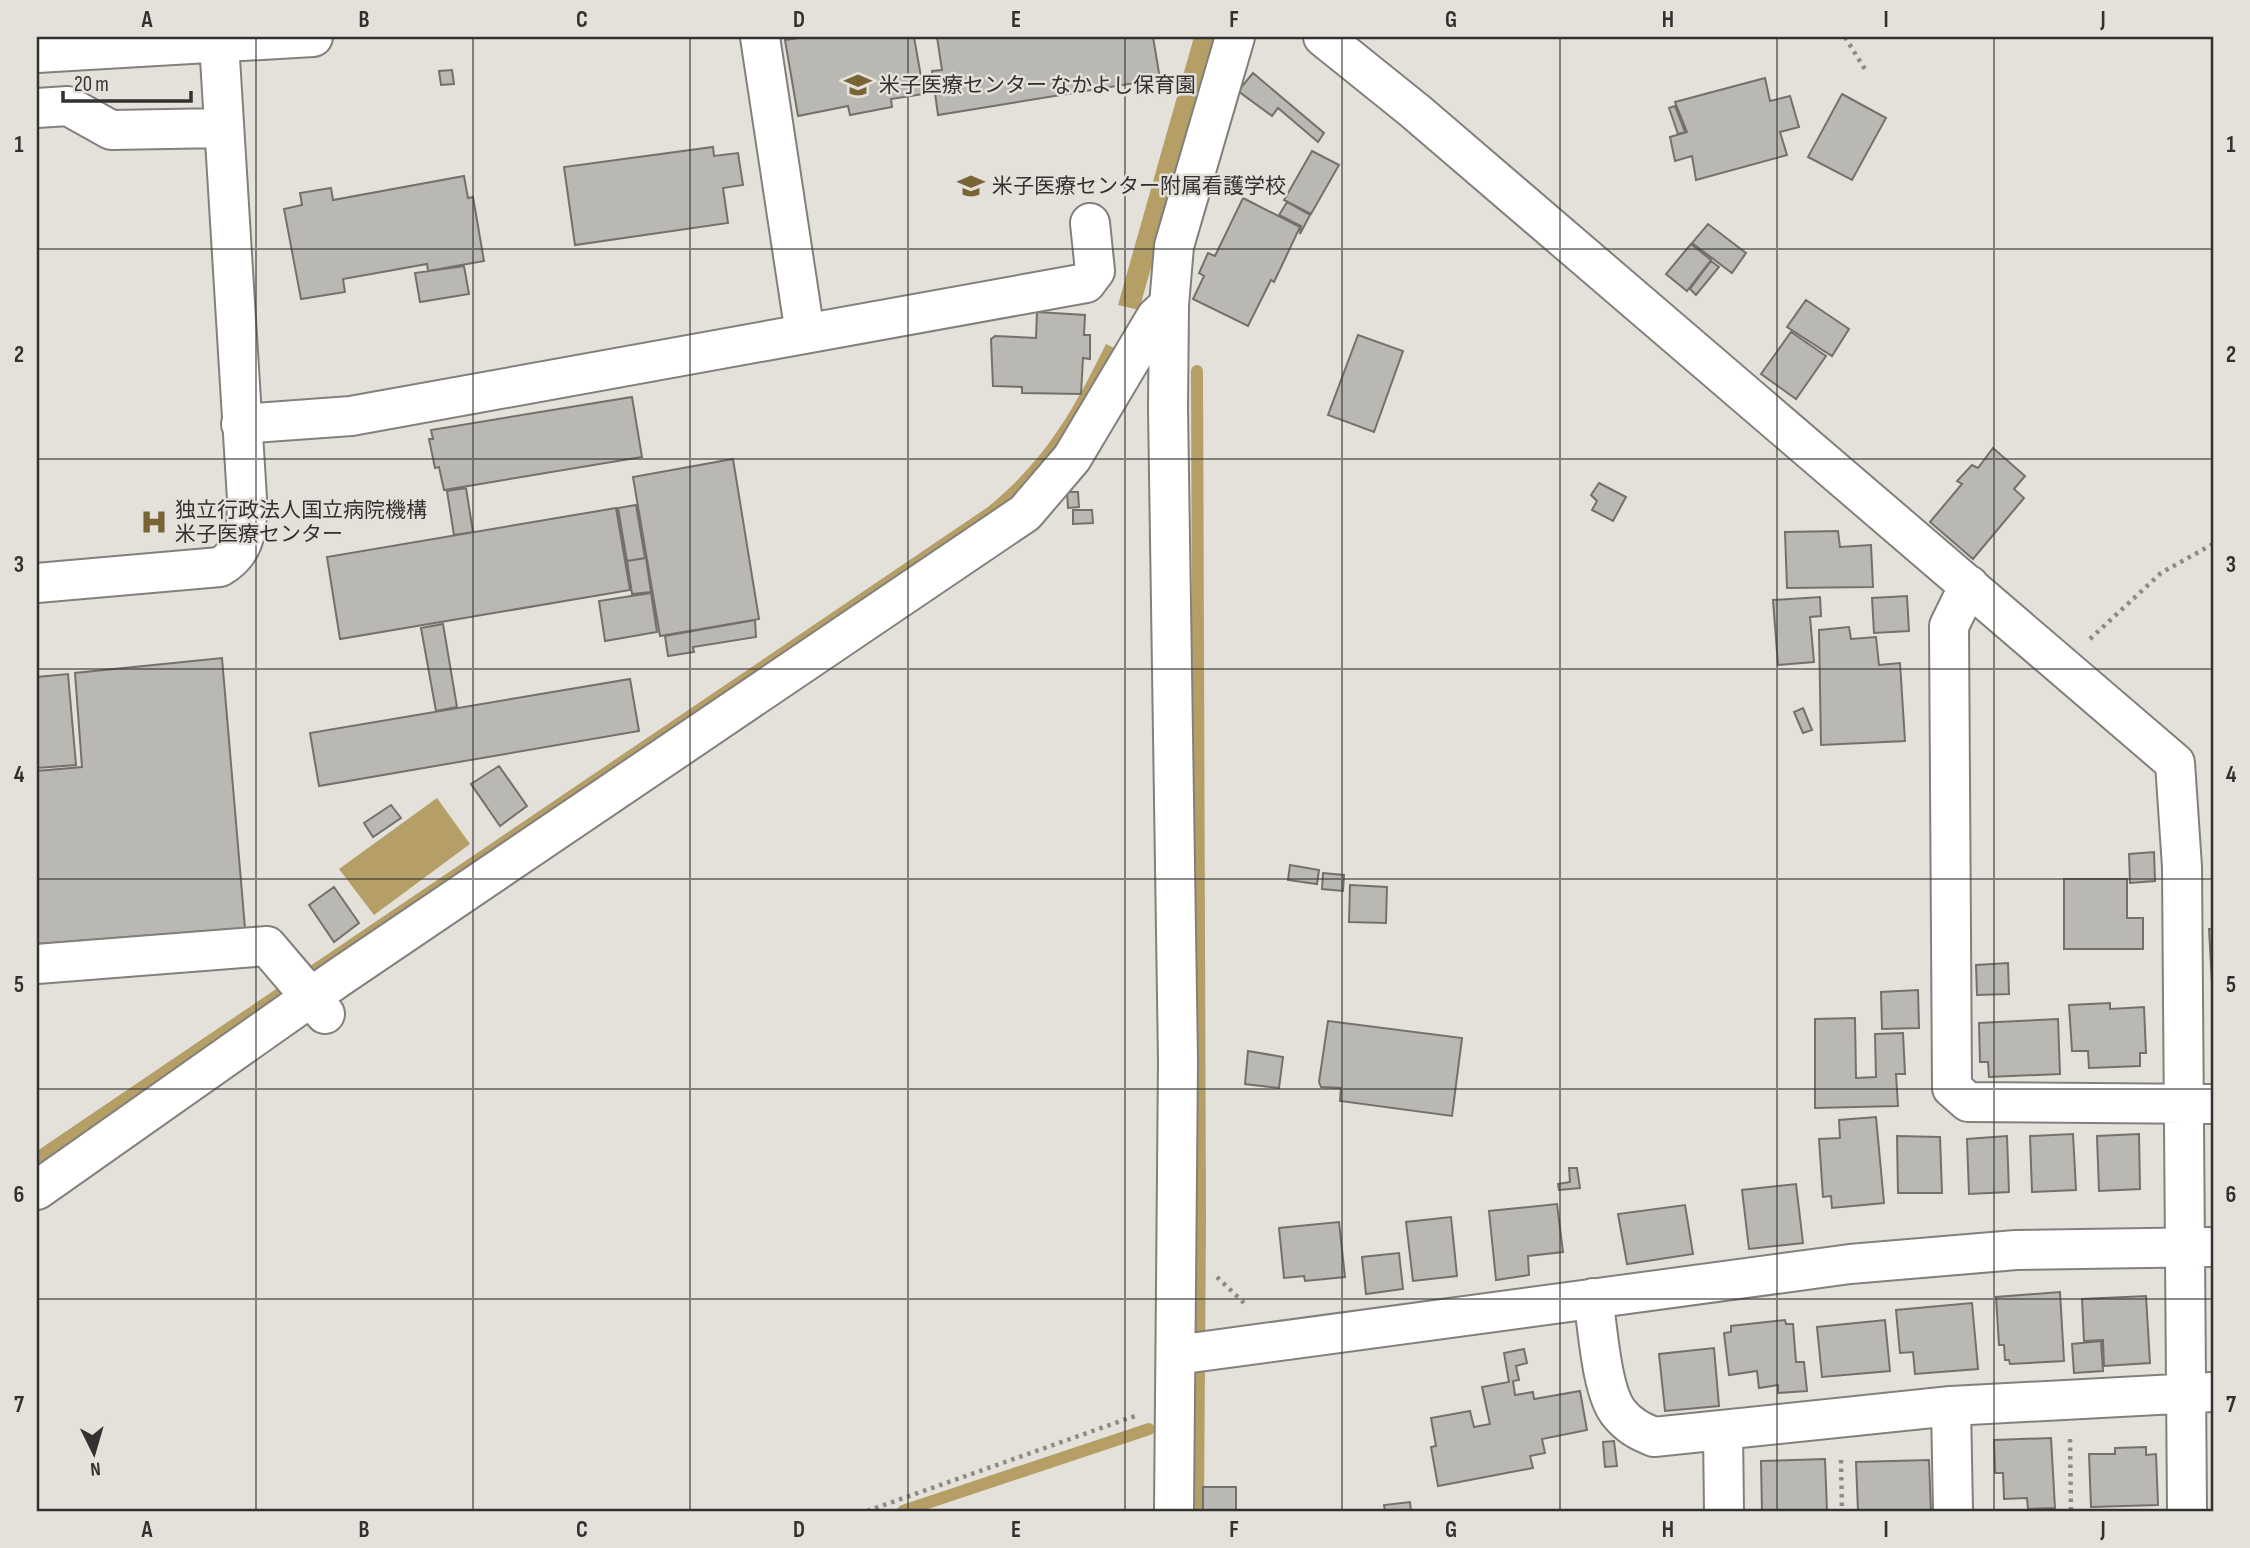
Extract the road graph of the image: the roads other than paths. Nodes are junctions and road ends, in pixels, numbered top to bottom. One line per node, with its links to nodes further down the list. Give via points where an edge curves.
1 (313, 37): 6 (street)
2 (760, 37): 12 (street)
3 (1235, 37): 11 (street, via 1174,246)
4 (1323, 37): 15 (street)
5 (152, 42): 6 (street); 7 (street)
6 (219, 42): 9 (street)
7 (37, 53)
8 (37, 108): 9 (street, via 68,106 111,131)
9 (224, 128): 13 (street)
10 (1090, 223): 12 (street, via 1095,271 1087,283)
11 (1169, 305): 18 (street, via 1156,317 1072,458 1025,513); 23 (street, via 1178,1061)
12 (804, 334): 13 (street, via 351,416)
13 (241, 424): 14 (street, via 247,528 234,558 220,566)
14 (37, 583)
15 (1969, 585): 16 (street, via 2175,763); 19 (street, via 1949,626 1952,1088 1968,1102)
16 (2198, 867): 19 (street)
17 (37, 964): 18 (street, via 267,946)
18 (308, 994): 20 (street)
19 (2199, 1104): 21 (street)
20 (37, 1190)
21 (2199, 1247): 22 (street, via 2016,1250 1850,1264); 24 (street)
22 (1593, 1298): 23 (street); 26 (street, via 1610,1396 1633,1428 1654,1437)
23 (1176, 1355): 27 (street)
24 (2200, 1393): 25 (street); 30 (street)
25 (1951, 1406): 26 (street); 29 (street)
26 (1723, 1431): 28 (street)
27 (1174, 1511)
28 (1724, 1511)
29 (1953, 1511)
30 (2187, 1511)

